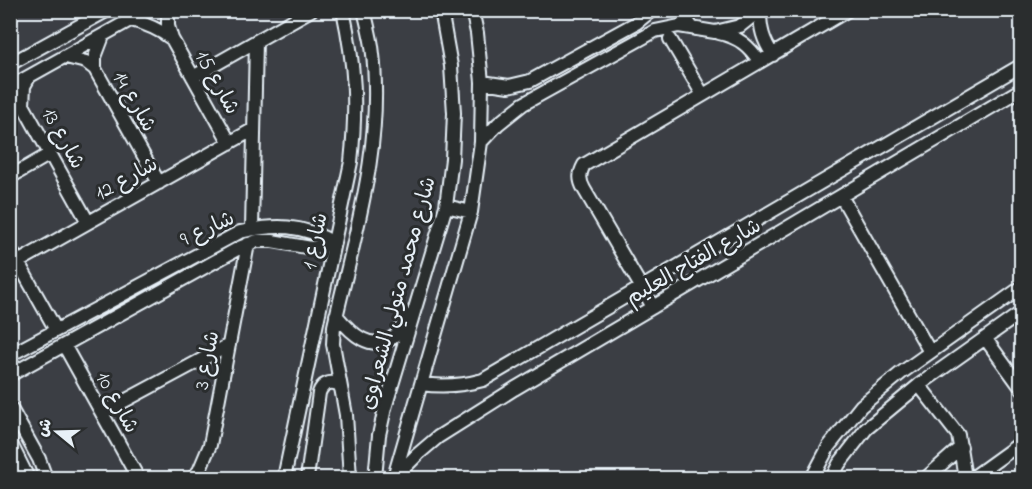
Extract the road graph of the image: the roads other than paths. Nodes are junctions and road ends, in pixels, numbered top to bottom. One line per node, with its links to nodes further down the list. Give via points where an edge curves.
1 (108, 10): 23 (street)
2 (148, 10): 13 (street)
3 (168, 10): 17 (street, شارع 15)
4 (311, 10): 19 (street)
5 (344, 10): 45 (street, شارع 1, via 356,86 355,124)
6 (364, 10): 54 (street, شارع محمد متولي الشعراوى, via 372,45 374,128 369,168)
7 (441, 10): 41 (street, شارع محمد متولي الشعراوى, via 454,113)
8 (472, 10): 28 (street)
9 (652, 10): 28 (street, via 636,23 530,81 509,86)
10 (680, 10): 14 (street)
11 (848, 10): 20 (street)
12 (760, 11): 15 (street, via 740,26); 20 (street, via 762,34)
13 (131, 20): 16 (street); 17 (street, شارع 15)
14 (691, 26): 15 (street); 35 (street, via 666,27 643,36 523,104)
15 (715, 32): 22 (street, via 734,36)
16 (104, 36): 21 (street); 25 (street, شارع 14, via 94,57)
17 (172, 39): 27 (street, شارع 15)
18 (670, 39): 31 (street)
19 (256, 41): 27 (street); 34 (street)
20 (772, 55): 22 (street)
21 (66, 57): 25 (street, شارع 14, via 86,62); 26 (street)
22 (760, 62): 31 (street)
23 (10, 64)
24 (1022, 65): 50 (street, شارع الفتاح العليم)
25 (94, 69): 39 (street, شارع 14)
26 (29, 77): 29 (street); 33 (street, شارع 13, via 24,86)
27 (193, 77): 36 (street, شارع 15)
28 (482, 82): 35 (street)
29 (10, 87)
30 (1022, 89): 40 (street, شارع الفتاح العليم)
31 (703, 95): 50 (street, via 591,160 580,173 584,189)
32 (10, 97): 33 (street, شارع 13)
33 (23, 105): 37 (street, شارع 13)
34 (254, 129): 36 (street, شارع 12); 44 (street)
35 (481, 141): 42 (street)
36 (230, 143): 39 (street, شارع 12)
37 (50, 154): 38 (street); 43 (street, شارع 13)
38 (10, 177)
39 (159, 183): 43 (street, شارع 12)
40 (841, 196): 52 (street, شارع الفتاح العليم); 61 (street)
41 (446, 206): 42 (street); 51 (street, شارع محمد متولي الشعراوى)
42 (471, 212): 64 (street)
43 (88, 222): 48 (street, شارع 12)
44 (252, 229): 45 (street, شارع 9, via 272,226 315,232); 55 (street, شارع 9, via 221,240)
45 (334, 243): 46 (street, شارع 9, via 311,248 272,241); 77 (street, شارع 1)
46 (248, 244): 58 (street, شارع 9); 59 (street, شارع 3)
47 (10, 248): 48 (street)
48 (18, 262): 55 (street)
49 (1022, 286): 61 (street)
50 (642, 287): 52 (street); 56 (street, شارع الفتاح العليم)
51 (417, 299): 54 (street, via 396,335 381,342 365,341 350,333); 80 (street, شارع محمد متولي الشعراوى, via 385,408)
52 (653, 307): 60 (street, شارع الفتاح العليم)
53 (1022, 312): 57 (street)
54 (336, 315): 67 (street, شارع محمد متولي الشعراوى, via 333,344)
55 (56, 330): 62 (street, شارع 9)
56 (566, 331): 60 (street); 64 (street, شارع الفتاح العليم, via 483,380 463,386)
57 (985, 338): 65 (street); 66 (street)
58 (64, 345): 63 (street, شارع 9); 69 (street, شارع 10)
59 (229, 345): 69 (street); 76 (street, شارع 3, via 210,445)
60 (577, 351): 81 (street, شارع الفتاح العليم, via 438,437)
61 (930, 352): 82 (street, via 861,406 829,446)
62 (10, 355)
63 (10, 375)
64 (421, 384): 81 (street)
65 (919, 385): 72 (street, via 958,435); 83 (street, via 866,429)
66 (1022, 388)
67 (341, 389): 78 (street, via 331,382 319,393); 79 (street, شارع محمد متولي الشعراوى)
68 (10, 407): 73 (street)
69 (102, 413): 75 (street, شارع 10)
70 (10, 442): 74 (street)
71 (1022, 442): 86 (street)
72 (961, 447): 84 (street); 85 (street)
73 (47, 476)
74 (28, 478)
75 (138, 478)
76 (193, 478)
77 (284, 478)
78 (307, 478)
79 (350, 478)
80 (375, 478)
81 (394, 478)
82 (812, 478)
83 (832, 478)
84 (926, 478)
85 (965, 478)
86 (972, 478)

